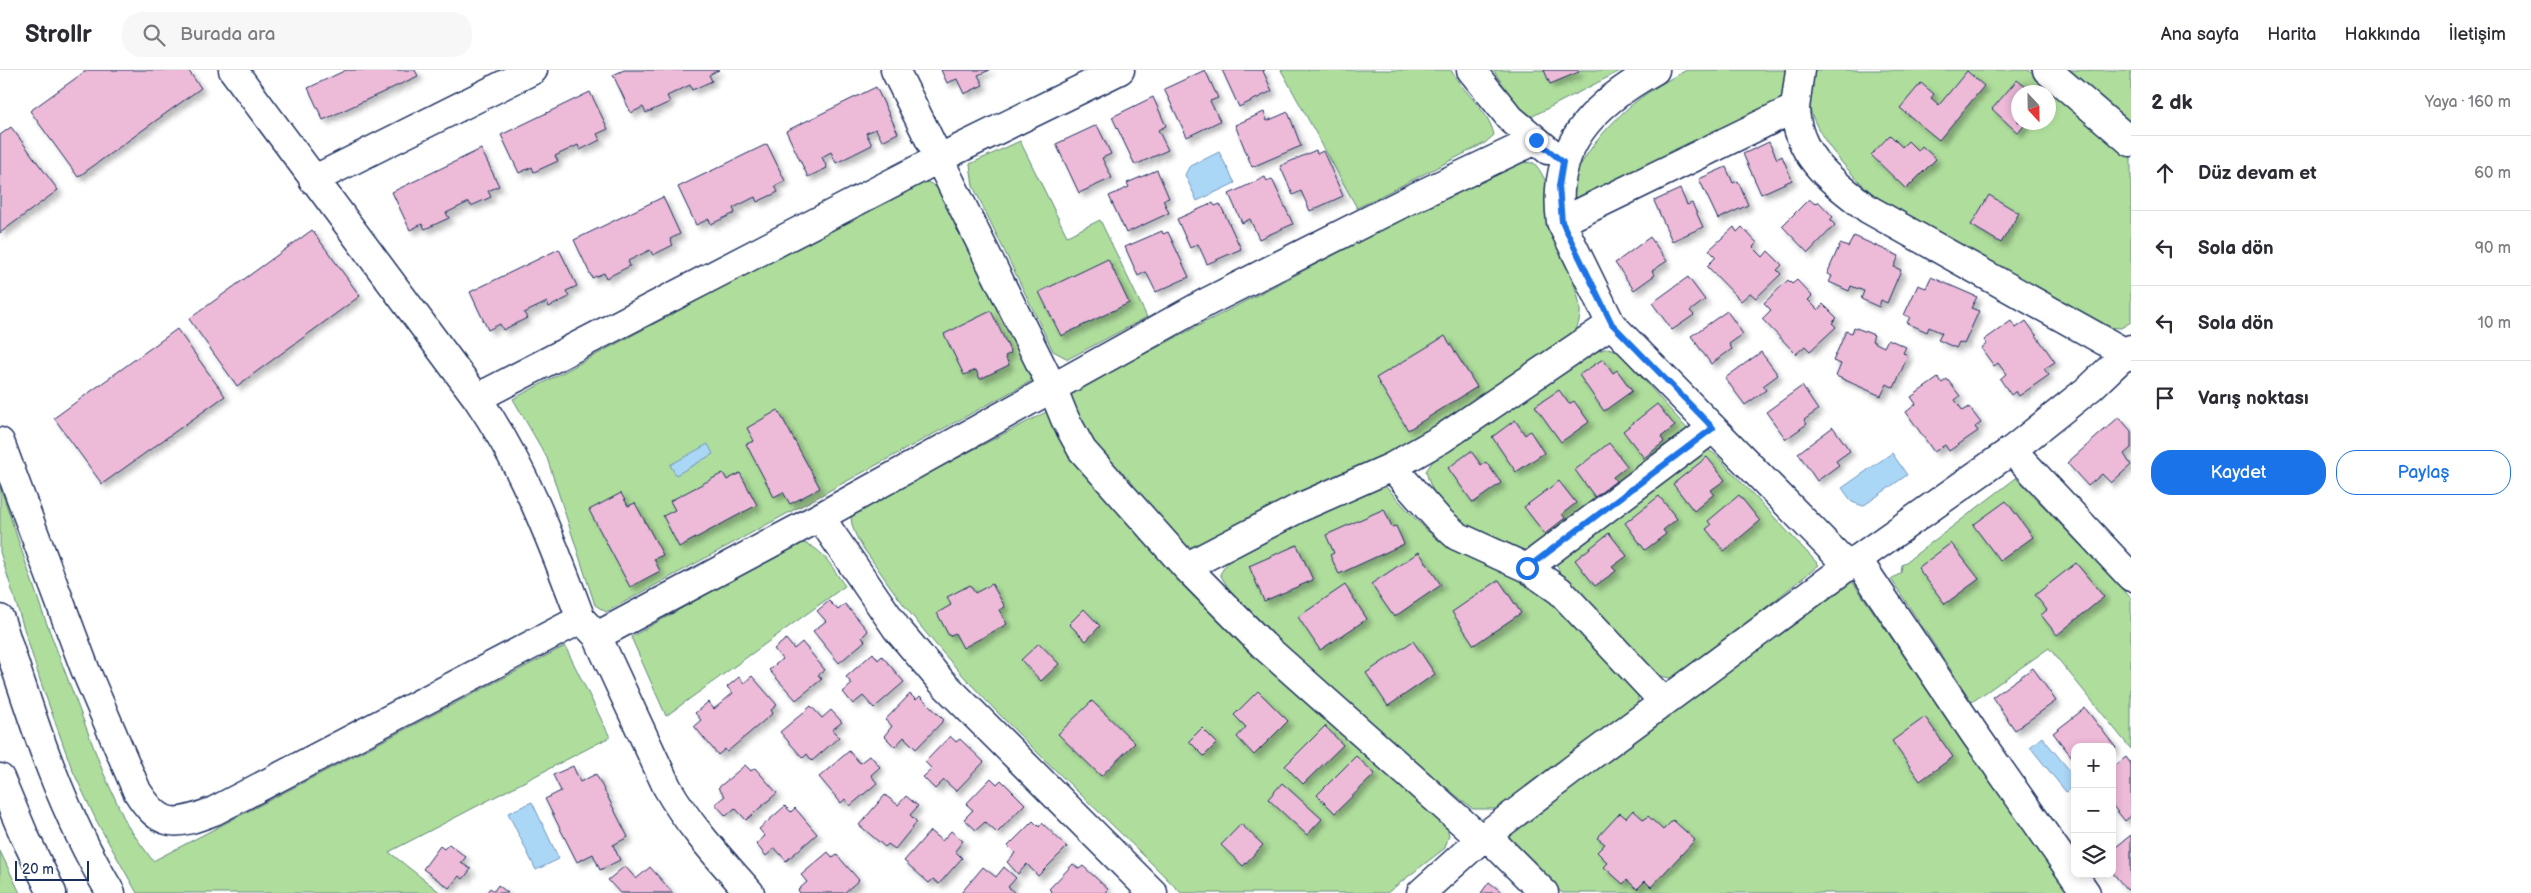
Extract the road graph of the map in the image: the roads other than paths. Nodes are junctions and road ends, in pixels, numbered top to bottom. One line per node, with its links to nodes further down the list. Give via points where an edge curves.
1 (233, 70): 14 (street)
2 (533, 70): 14 (street)
3 (894, 70): 12 (street)
4 (1120, 70): 12 (street)
5 (1471, 70): 10 (street, via 1511,119)
6 (1655, 70): 13 (street, via 1615,94 1597,111)
7 (1800, 70): 9 (street)
8 (2047, 70): 11 (street)
9 (1795, 108): 15 (street); 17 (street, via 1798,131 1806,151 1840,187 1868,209)
10 (1536, 140): 13 (street); 18 (street, via 1208,302)
11 (2131, 142)
12 (940, 158): 18 (street); 19 (street)
13 (1563, 162): 15 (street, via 1559,186)
14 (313, 180): 19 (street)
15 (1562, 222): 16 (street)
16 (1612, 324): 20 (street); 23 (street, via 1477,417)
17 (2130, 353): 22 (street)
18 (1052, 387): 24 (street); 26 (street, via 1082,450)
19 (477, 398): 30 (street, via 519,466)
20 (1713, 428): 25 (street); 27 (street)
21 (0, 442): 30 (street, via 85,670 137,791 148,809 159,818 173,822 194,819 214,811)
22 (2012, 450): 25 (street); 28 (street)
23 (1392, 467): 26 (street, via 1299,508); 27 (street, via 1447,529)
24 (820, 517): 30 (street); 37 (street, via 897,629 941,681)
25 (1852, 562): 31 (street); 40 (street)
26 (1186, 567): 33 (street, via 1263,645)
27 (1527, 568): 31 (street, via 1566,596)
28 (2131, 577)
29 (0, 619): 35 (street, via 56,787)
30 (589, 628): 36 (street, via 678,806 705,843)
31 (1664, 702): 33 (street)
32 (0, 778): 34 (street)
33 (1484, 837): 38 (street); 39 (street)
34 (52, 893)
35 (111, 893)
36 (750, 893)
37 (1153, 893)
38 (1421, 893)
39 (1544, 893)
40 (2086, 893)

